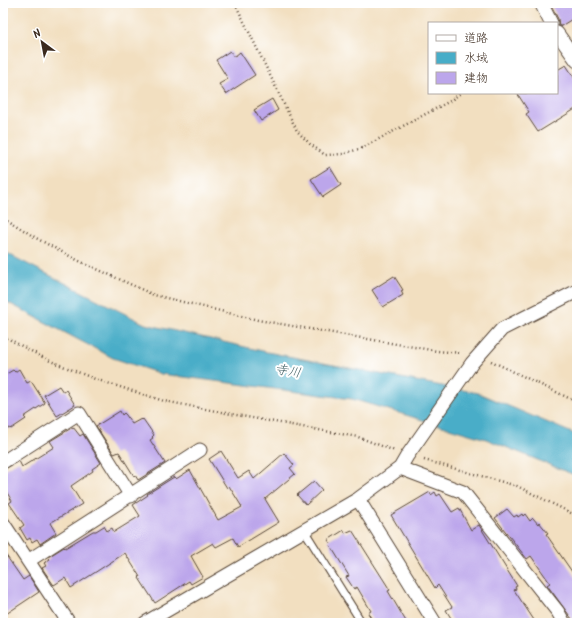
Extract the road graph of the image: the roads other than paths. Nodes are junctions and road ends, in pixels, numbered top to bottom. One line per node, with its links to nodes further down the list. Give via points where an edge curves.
1 (541, 3): 2 (street)
2 (550, 22)
3 (558, 34): 4 (street)
4 (577, 61)
5 (577, 291): 8 (street, via 502,329 475,359)
6 (200, 450): 9 (street)
7 (3, 462): 9 (street, via 79,413)
8 (400, 468): 10 (street); 18 (street, via 464,492)
9 (131, 496): 13 (street)
10 (358, 499): 12 (street); 17 (street)
11 (3, 523): 13 (street)
12 (304, 530): 15 (street); 16 (lane)
13 (28, 561): 14 (street)
14 (69, 623)
15 (145, 623)
16 (362, 623)
17 (435, 623)
18 (564, 623)

